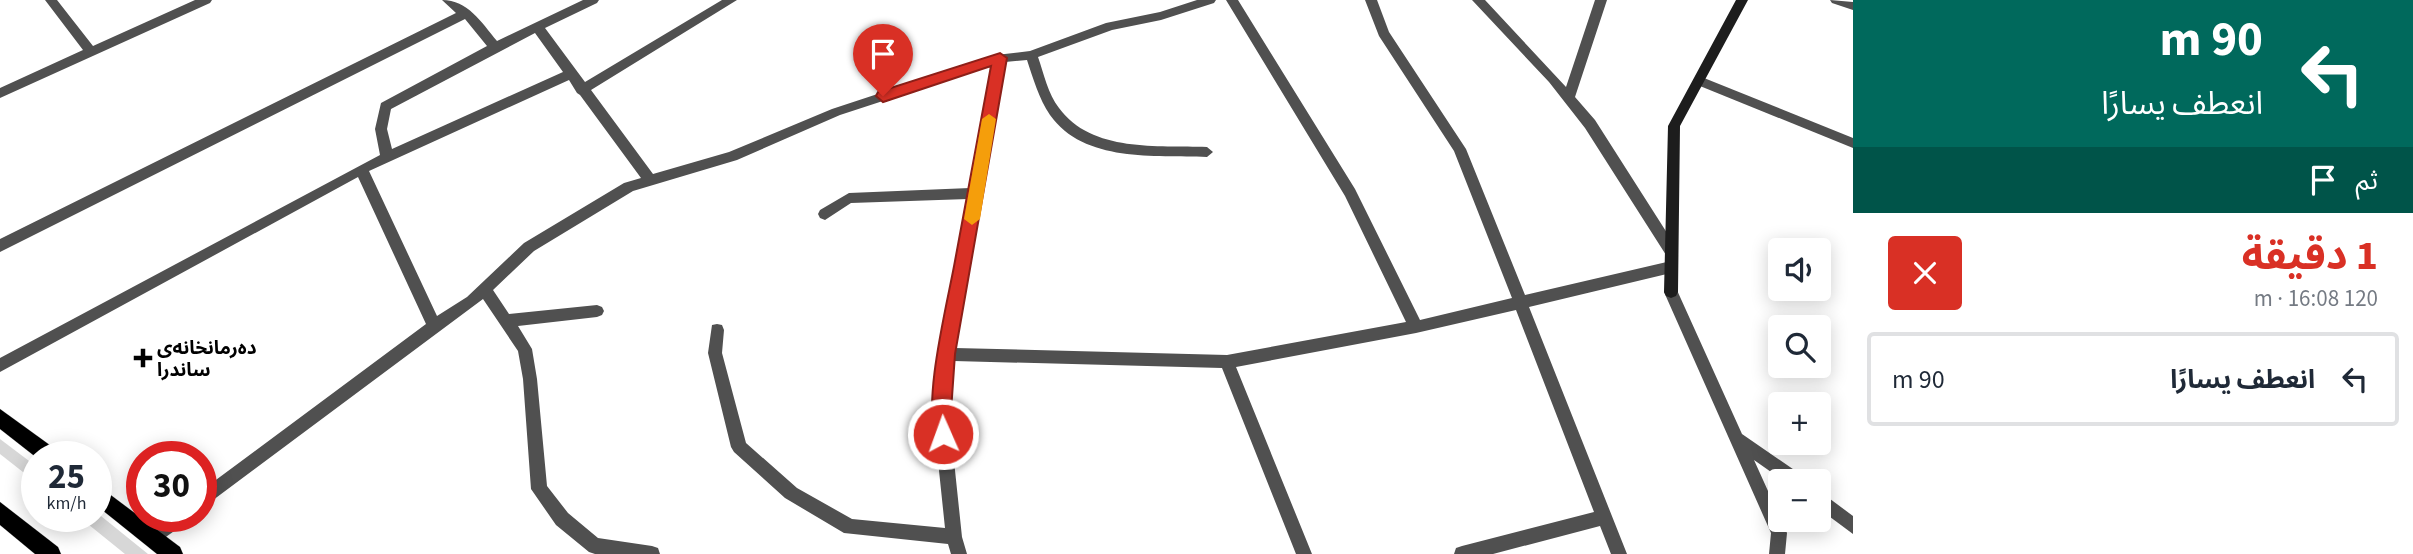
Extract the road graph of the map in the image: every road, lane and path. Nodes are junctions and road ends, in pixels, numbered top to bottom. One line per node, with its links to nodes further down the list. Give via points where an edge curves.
1 (51, 0): 17 (street)
2 (206, 0): 17 (street)
3 (448, 0): 14 (street)
4 (593, 0): 15 (street)
5 (731, 0): 22 (street)
6 (1206, 0): 18 (street, via 1161,16 1110,26)
7 (1232, 0): 41 (street, via 1350,193)
8 (1371, 0): 37 (street, via 1383,33 1460,149)
9 (1478, 0): 24 (street)
10 (1601, 0): 24 (street)
11 (1742, 0): 21 (street)
12 (1836, 0): 13 (street)
13 (1853, 6)
14 (464, 13): 16 (street); 32 (street)
15 (538, 28): 16 (street); 20 (street)
16 (495, 47): 27 (street, via 385,106 381,129)
17 (91, 52): 23 (street)
18 (1031, 55): 19 (street); 26 (street, via 1054,112 1074,133 1104,144)
19 (1000, 58): 29 (street, via 836,112 732,156); 30 (street)
20 (570, 74): 22 (street); 27 (street)
21 (1699, 81): 25 (street); 33 (street, via 1674,127)
22 (581, 90): 29 (street)
23 (0, 93)
24 (1569, 98): 33 (street)
25 (1853, 143)
26 (1207, 152)
27 (387, 156): 28 (street)
28 (361, 169): 40 (street); 45 (street)
29 (650, 181): 35 (street, via 629,187 529,247)
30 (977, 193): 31 (street, via 849,198); 43 (street)
31 (825, 214)
32 (0, 246)
33 (1671, 251): 34 (street)
34 (1671, 267): 36 (street); 37 (street)
35 (484, 289): 39 (street); 40 (street)
36 (1671, 292): 47 (street)
37 (1521, 303): 41 (street); 54 (street)
38 (597, 311): 39 (street)
39 (507, 321): 61 (street, via 524,349 530,379 539,488 562,519 595,546)
40 (434, 326): 50 (street)
41 (1416, 327): 44 (street)
42 (717, 330): 57 (street, via 715,353 739,447 791,494 850,527)
43 (947, 354): 44 (street); 57 (street, via 940,413)
44 (1227, 362): 63 (street)
45 (0, 365)
46 (0, 418): 48 (main road)
47 (1735, 438): 49 (street); 66 (street, via 1779,533)
48 (30, 441)
49 (1780, 469)
50 (217, 489)
51 (112, 506): 58 (main road)
52 (1831, 508): 55 (street)
53 (0, 512): 59 (main road)
54 (1604, 517): 64 (street); 65 (street)
55 (1853, 526)
56 (161, 532): 58 (street)
57 (954, 537): 62 (street)
58 (153, 538): 60 (main road)
59 (51, 554)
60 (173, 554)
61 (652, 554)
62 (959, 554)
63 (1304, 554)
64 (1462, 554)
65 (1619, 554)
66 (1777, 554)

